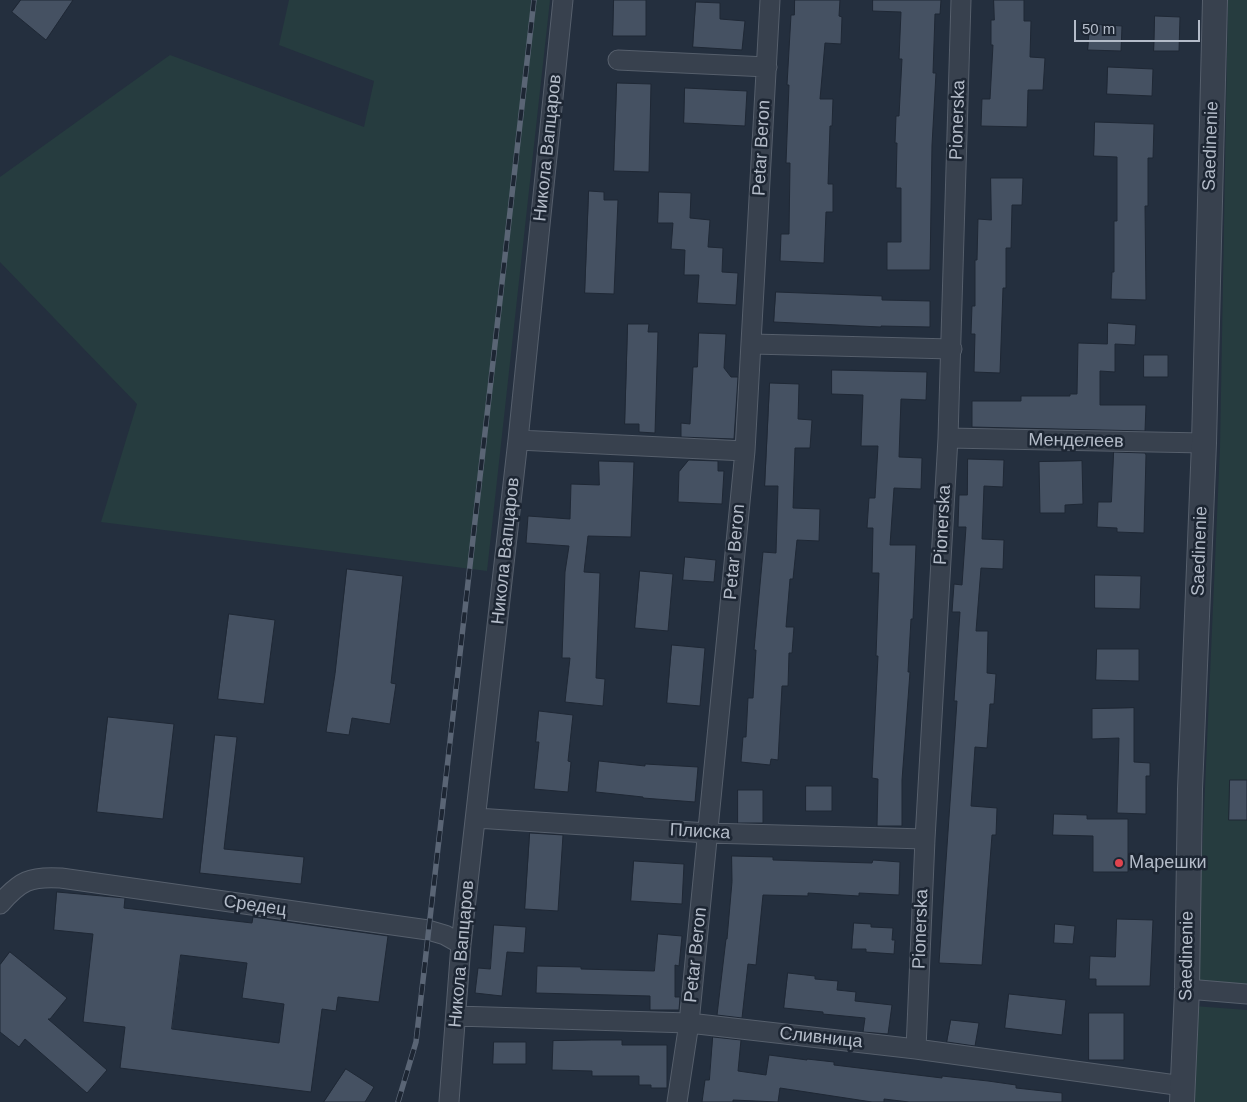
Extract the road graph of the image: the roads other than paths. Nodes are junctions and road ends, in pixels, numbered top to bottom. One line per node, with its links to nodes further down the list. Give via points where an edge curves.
1 (564, 0): 10 (street, Никола Вапцаров)
2 (770, 0): 6 (street, Petar Beron)
3 (961, 0): 8 (street, Pionerska)
4 (1215, 0): 11 (street, Saedinenie)
5 (618, 60): 6 (street)
6 (766, 67): 7 (street, Petar Beron)
7 (752, 344): 8 (street); 12 (street, Petar Beron)
8 (952, 349): 9 (street, Pionerska)
9 (948, 438): 11 (street, Менделеев); 15 (street, Pionerska)
10 (518, 440): 12 (street); 13 (street, Никола Вапцаров)
11 (1204, 443): 18 (street, Saedinenie, via 1190,789)
12 (745, 451): 14 (street, Petar Beron)
13 (476, 818): 14 (street, Плиска); 17 (street, Никола Вапцаров)
14 (708, 833): 15 (street, Плиска); 21 (street, Petar Beron)
15 (925, 839): 22 (street, Pionerska)
16 (0, 904): 17 (street, Средец, via 14,888 45,877 428,930)
17 (462, 944): 20 (street, Никола Вапцаров)
18 (1187, 988): 19 (street); 23 (street, Saedinenie)
19 (1247, 994)
20 (456, 1016): 21 (street, Сливница); 24 (street, Никола Вапцаров)
21 (689, 1023): 22 (street, Сливница); 25 (street, Petar Beron)
22 (916, 1049): 23 (street, Сливница)
23 (1183, 1094)
24 (449, 1102)
25 (677, 1102)

